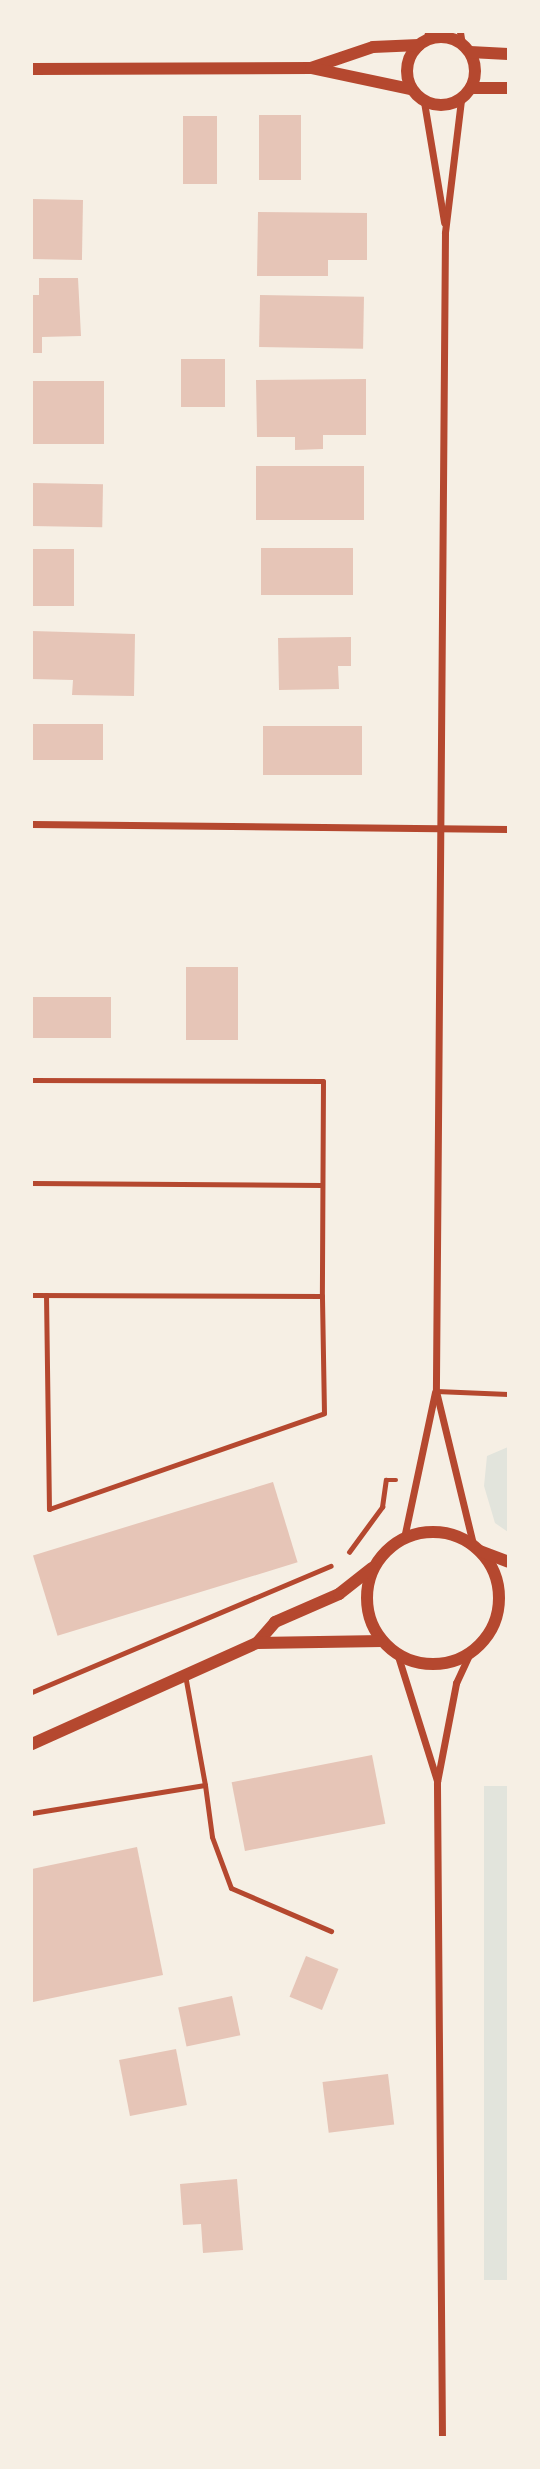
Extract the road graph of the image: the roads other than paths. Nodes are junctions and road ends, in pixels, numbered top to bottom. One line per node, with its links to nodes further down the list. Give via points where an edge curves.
1 (424, 39): 2 (street, via 445,37); 4 (street, via 373,47); 8 (street, via 408,60)
2 (464, 43): 3 (street); 6 (street)
3 (509, 54)
4 (311, 68): 5 (street); 8 (street)
5 (32, 69)
6 (471, 88): 7 (street); 9 (street)
7 (509, 88)
8 (411, 89): 10 (street)
9 (461, 100): 10 (street, via 443,106); 11 (street)
10 (424, 102): 11 (street)
11 (445, 233): 13 (street)
12 (32, 824): 13 (street)
13 (441, 828): 14 (street); 21 (street)
14 (509, 829)
15 (32, 1080): 17 (lane, via 323,1081)
16 (32, 1183): 17 (lane)
17 (322, 1185): 20 (lane)
18 (32, 1295): 19 (lane)
19 (46, 1295): 20 (lane); 20 (lane, via 49,1509 324,1413)
20 (321, 1296)
21 (436, 1391): 22 (lane); 23 (street); 24 (street)
22 (509, 1394)
23 (404, 1538): 24 (street, via 439,1532); 26 (street)
24 (476, 1547): 25 (street); 28 (street, via 499,1586)
25 (509, 1562)
26 (374, 1566): 29 (street, via 366,1605); 30 (street, via 339,1594 275,1622)
27 (509, 1618): 28 (street)
28 (494, 1624): 32 (street)
29 (382, 1641): 30 (street); 31 (street)
30 (257, 1643): 33 (street)
31 (397, 1653): 32 (street, via 433,1664); 35 (street)
32 (470, 1653): 35 (street, via 456,1683)
33 (184, 1671): 34 (street); 36 (lane)
34 (32, 1744)
35 (437, 1782): 39 (street)
36 (205, 1785): 37 (lane); 38 (lane, via 212,1837 231,1888)
37 (32, 1813)
38 (331, 1931)
39 (442, 2438)

